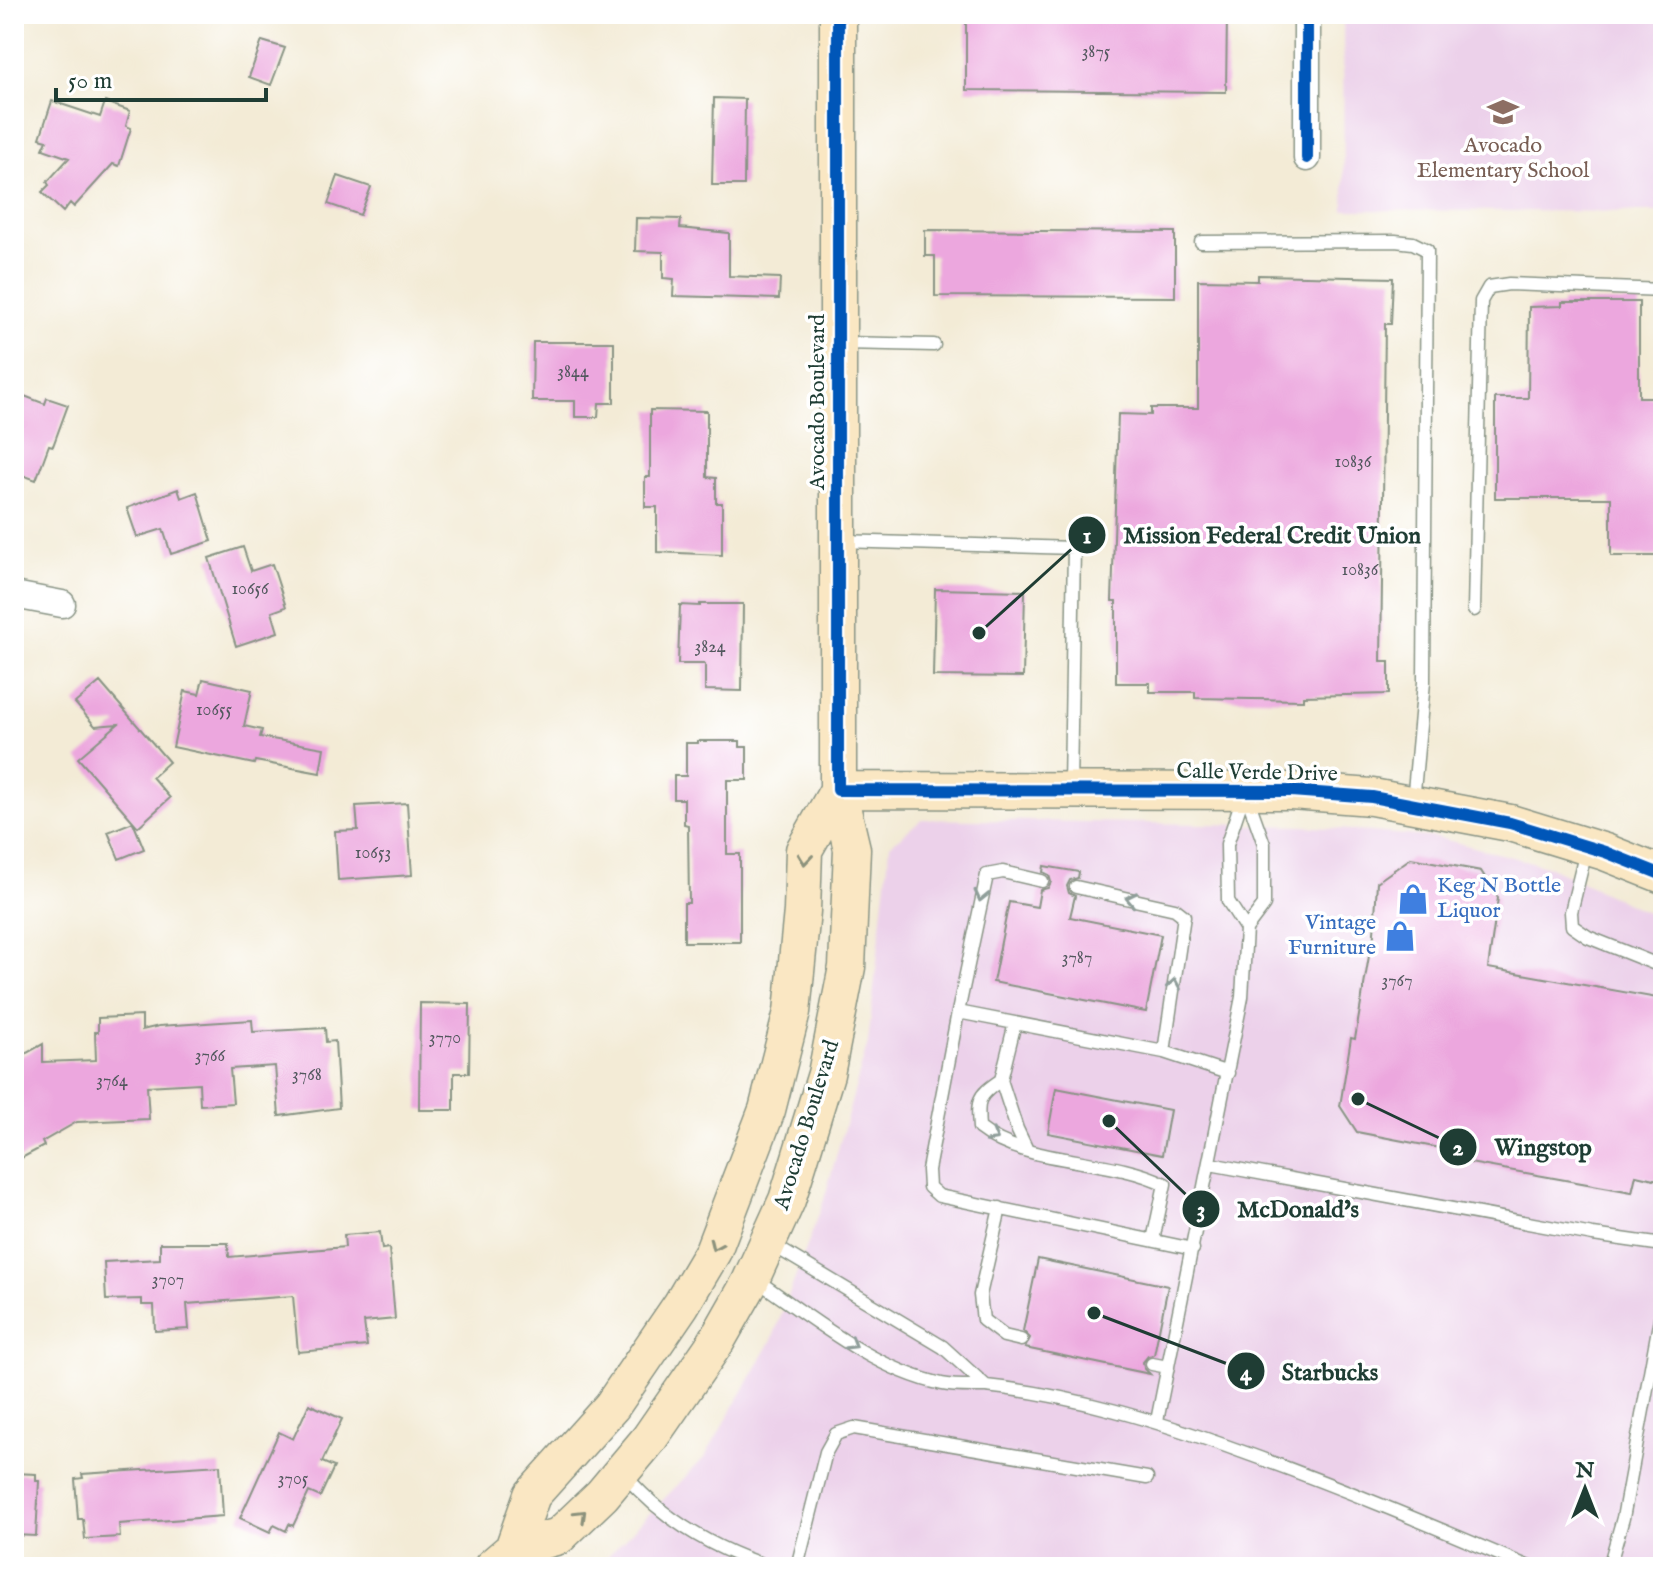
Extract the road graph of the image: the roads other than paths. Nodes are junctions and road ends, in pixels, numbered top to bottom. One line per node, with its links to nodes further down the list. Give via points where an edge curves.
1 (838, 14): 6 (main road, Avocado Boulevard)
2 (1307, 14): 3 (street)
3 (1307, 158)
4 (1201, 242): 15 (lane, via 1395,241 1427,250 1424,682)
5 (1663, 290): 11 (lane, via 1489,287 1481,301)
6 (838, 343): 7 (lane); 8 (main road, Avocado Boulevard)
7 (934, 345)
8 (838, 541): 12 (main road, Avocado Boulevard); 13 (lane, via 1074,548)
9 (14, 595): 10 (street)
10 (62, 604)
11 (1474, 610)
12 (838, 790): 13 (main road, Calle Verde Drive); 25 (main road, Avocado Boulevard, one-way to 25, via 804,850 794,999); 32 (main road, Avocado Boulevard, via 852,849 847,967 826,1074 787,1200)
13 (1070, 790): 14 (main road, Calle Verde Drive)
14 (1245, 791): 15 (main road, Calle Verde Drive, via 1372,797); 20 (lane, via 1227,844 1228,901); 20 (lane, via 1264,844 1264,905)
15 (1413, 805): 16 (main road, Calle Verde Drive, via 1510,823)
16 (1587, 846): 17 (main road, Calle Verde Drive); 21 (lane, via 1572,926)
17 (1663, 875)
18 (1042, 881): 22 (lane, one-way to 22, via 1003,872 987,875)
19 (1076, 887): 24 (lane, one-way to 19, via 1184,916 1175,909)
20 (1246, 929): 26 (lane, via 1242,997)
21 (1663, 967)
22 (958, 1012): 23 (lane); 30 (lane, via 929,1187 939,1196)
23 (1015, 1023): 24 (lane); 27 (lane)
24 (1164, 1052): 26 (lane)
25 (779, 1065): 35 (main road, via 788,1076 789,1095 749,1222); 37 (main road, Avocado Boulevard, one-way to 37, via 713,1251)
26 (1228, 1073): 29 (lane)
27 (1001, 1080): 28 (lane); 28 (lane, one-way to 28, via 983,1092 979,1128 993,1139)
28 (1027, 1150): 31 (lane, via 1129,1169 1165,1184)
29 (1210, 1164): 33 (lane); 34 (lane)
30 (1000, 1208): 31 (lane); 38 (lane, via 980,1295 983,1320 1004,1336)
31 (1153, 1240): 34 (lane)
32 (768, 1242): 35 (main road, Avocado Boulevard); 41 (lane, via 943,1347)
33 (1663, 1245)
34 (1193, 1249): 40 (lane)
35 (752, 1277): 41 (lane, one-way to 41, via 854,1346 907,1372 944,1385); 43 (main road, Avocado Boulevard, via 716,1342)
36 (1663, 1302): 49 (lane)
37 (681, 1305): 43 (main road, via 682,1340 621,1426 614,1445); 45 (main road, Avocado Boulevard, via 612,1406 532,1495)
38 (1021, 1340)
39 (1152, 1364): 40 (lane)
40 (1168, 1367): 42 (lane)
41 (986, 1386): 42 (lane)
42 (1157, 1421): 48 (lane, via 1336,1485)
43 (622, 1471): 45 (main road, Avocado Boulevard, one-way to 43, via 559,1536); 46 (lane, via 645,1499 696,1535)
44 (1147, 1478): 47 (lane, via 854,1428 836,1434 826,1452)
45 (502, 1558)
46 (770, 1567)
47 (797, 1567)
48 (1529, 1567)
49 (1609, 1567)

